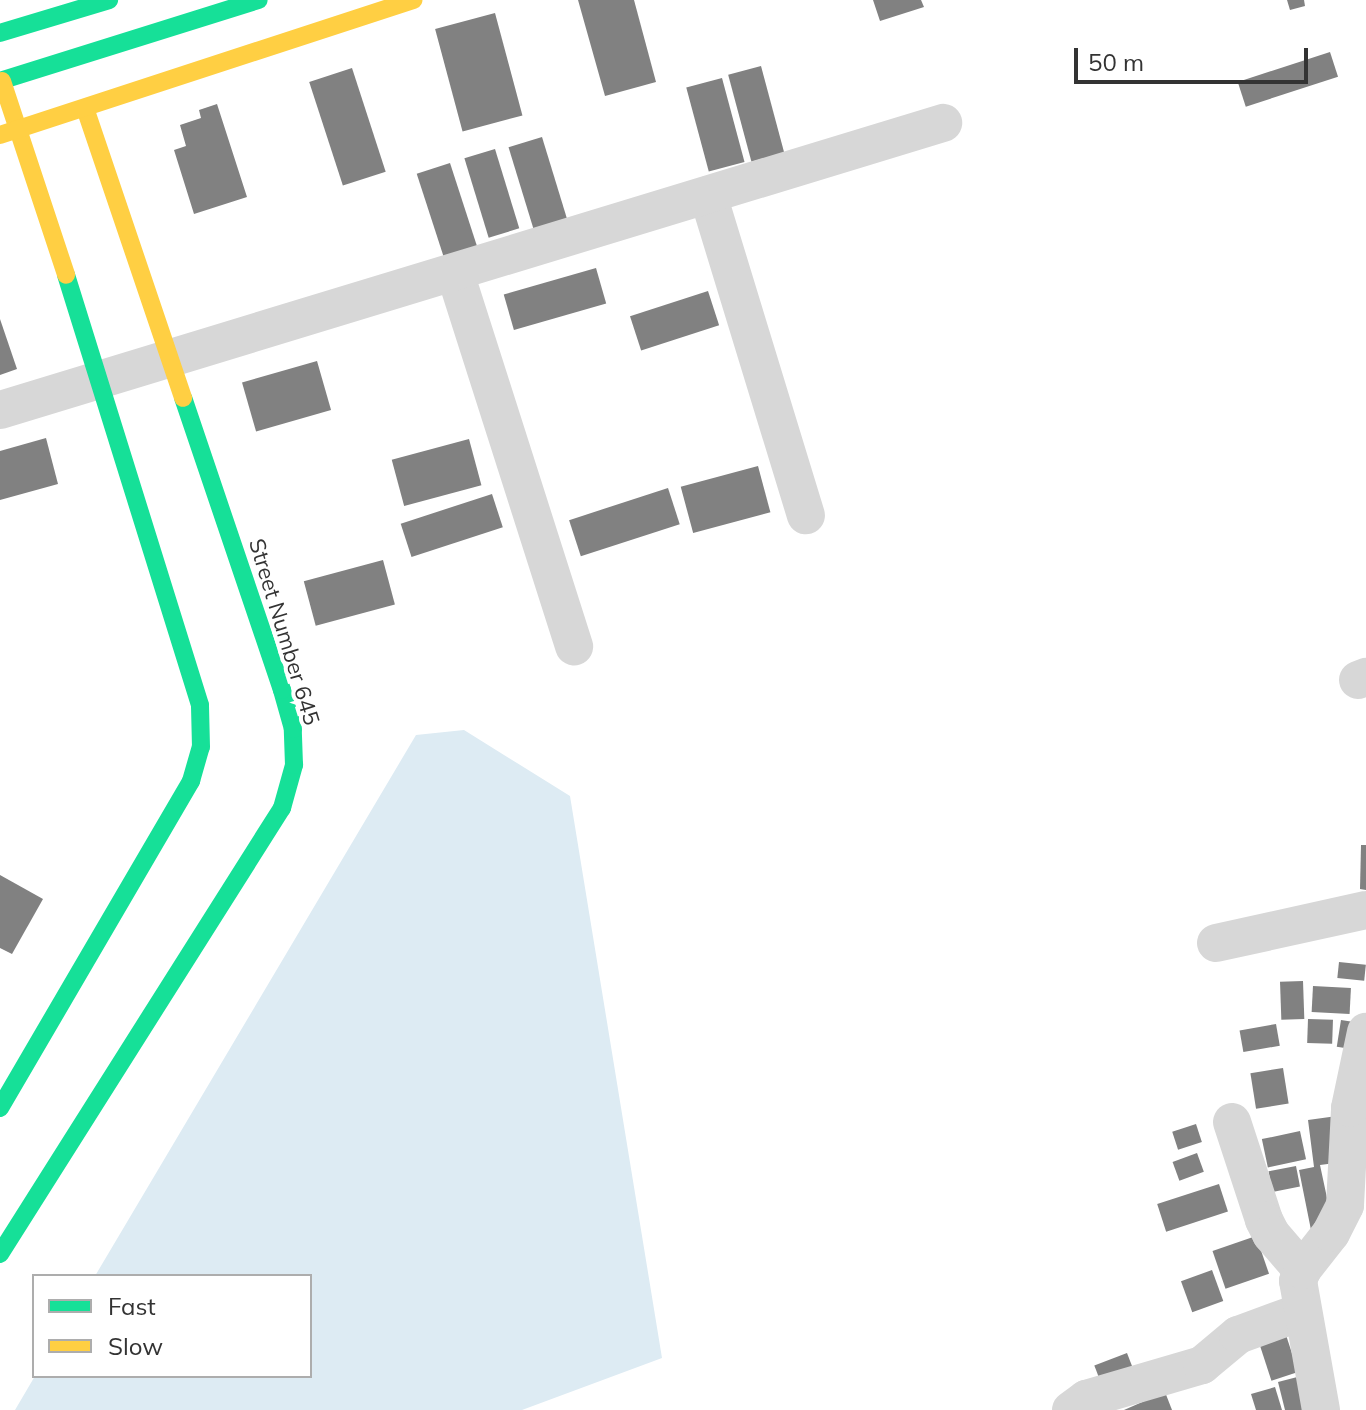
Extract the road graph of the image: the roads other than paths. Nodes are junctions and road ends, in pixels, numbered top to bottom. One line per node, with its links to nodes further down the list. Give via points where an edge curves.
1 (109, 0): 4 (street)
2 (259, 0): 5 (street)
3 (413, 0): 6 (street)
4 (0, 33)
5 (1, 81): 8 (street, Street Number 645)
6 (85, 108): 8 (street); 11 (street, Street Number 645)
7 (943, 123): 9 (street)
8 (8, 133): 11 (street, Street Number 645)
9 (708, 195): 10 (street); 13 (street)
10 (455, 273): 11 (street); 14 (street)
11 (138, 370): 12 (street); 18 (street, Street Number 645, via 200,705 201,747 191,781); 21 (street, Street Number 645, via 282,690 293,729 294,765 282,808)
12 (0, 410)
13 (806, 515)
14 (574, 646)
15 (1366, 910): 16 (street)
16 (1216, 943)
17 (1366, 1032): 20 (street, via 1350,1108)
18 (0, 1108)
19 (1232, 1122): 22 (street, via 1264,1220)
20 (1355, 1205): 22 (street)
21 (0, 1254)
22 (1302, 1270): 23 (street, via 1297,1292)
23 (1301, 1312): 24 (street, via 1238,1335 1202,1365 1086,1399); 25 (street)
24 (1071, 1410)
25 (1321, 1410)

